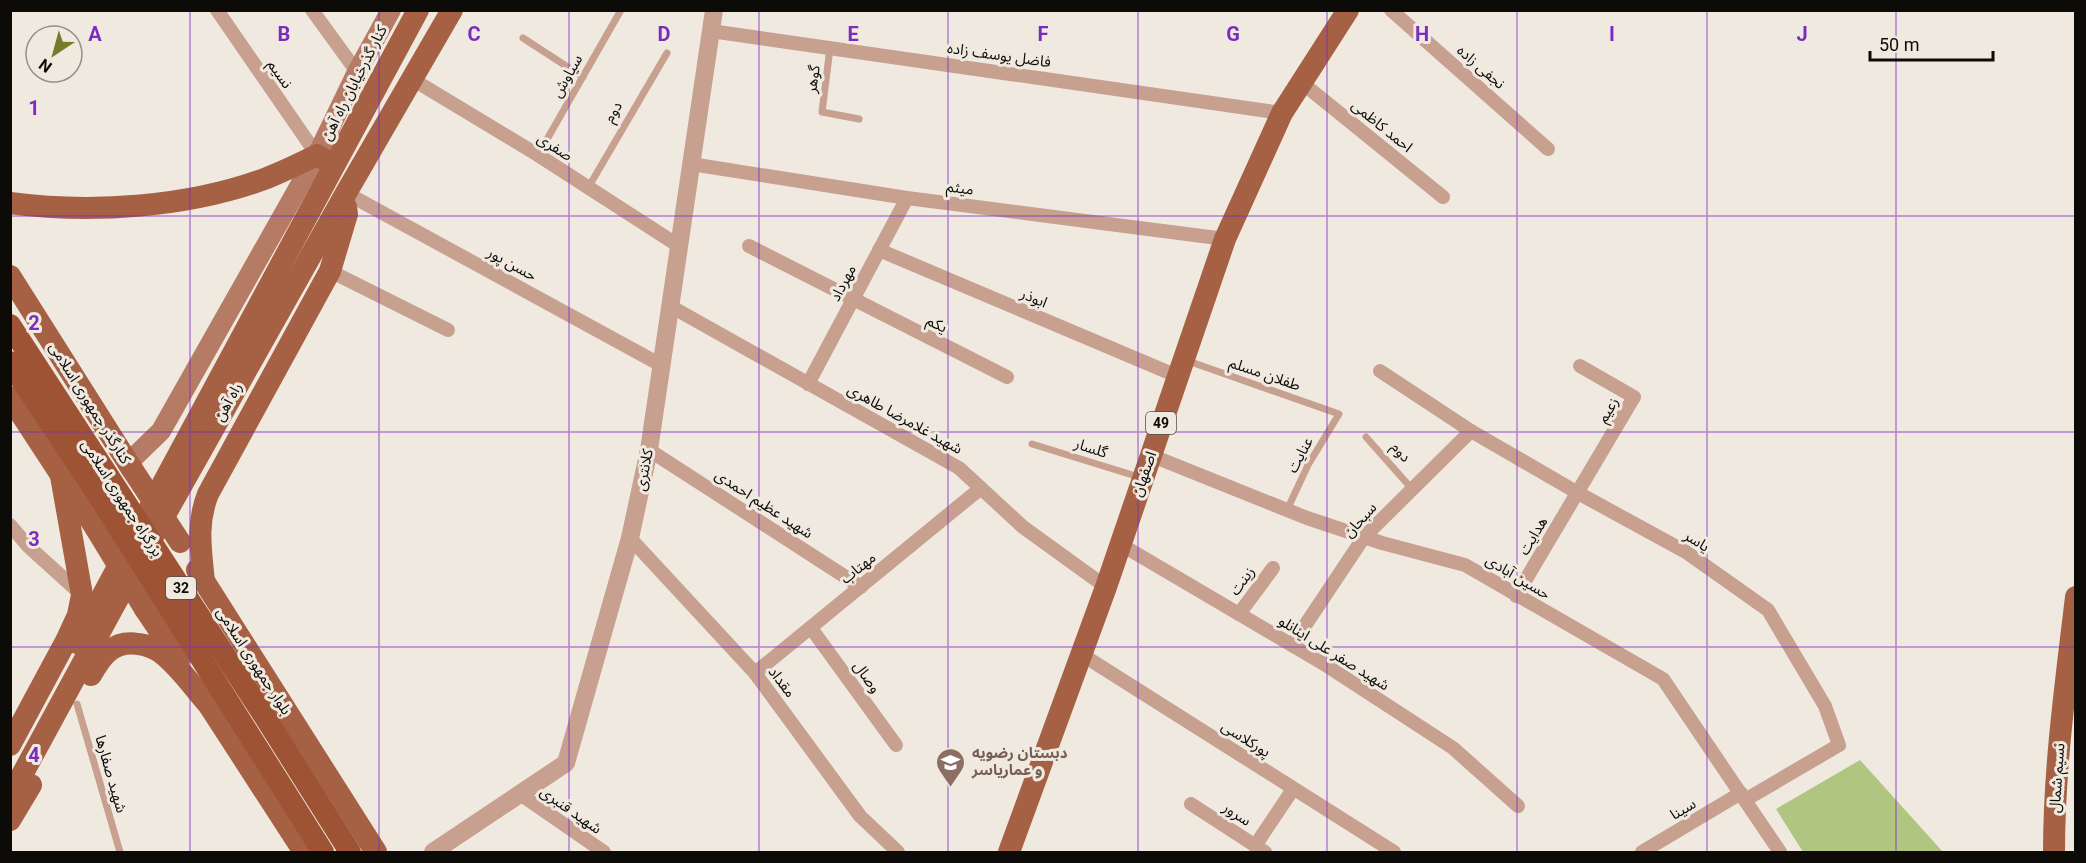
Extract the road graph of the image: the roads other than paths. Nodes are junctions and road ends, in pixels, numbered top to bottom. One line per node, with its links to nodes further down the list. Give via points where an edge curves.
1 (217, 10): 22 (street, نسیم)
2 (312, 10): 14 (street)
3 (391, 10): 14 (main road, کنار گذرخیابان راه آهن)
4 (418, 10): 22 (main road, راه آهن)
5 (452, 10): 16 (main road, راه آهن)
6 (714, 10): 10 (street, کلانتری)
7 (1348, 10): 17 (main road, اصفهان / 49)
8 (1391, 10): 20 (street, نجفی زاده)
9 (617, 12): 15 (lane, سیاوش)
10 (711, 31): 12 (street, فاضل یوسف زاده); 23 (street, کلانتری)
11 (523, 38): 15 (lane)
12 (830, 48): 18 (street, فاضل یوسف زاده); 19 (lane, گوهر, via 822,112)
13 (667, 53): 24 (lane, دوم)
14 (357, 72): 22 (main road, کنار گذرخیابان راه آهن)
15 (583, 76): 21 (lane, سیاوش)
16 (412, 79): 21 (street, صفری); 25 (main road, راه آهن)
17 (1301, 82): 18 (main road, اصفهان / 49); 26 (street, احمد کاظمی)
18 (1282, 113): 29 (main road, اصفهان / 49)
19 (859, 119)
20 (1548, 149)
21 (538, 155): 24 (street, صفری)
22 (325, 160): 28 (main road, via 213,193 158,203 50,208); 53 (main road, کنار گذرخیابان راه آهن, via 161,431); 80 (main road, راه آهن)
23 (691, 164): 27 (street, میثم); 30 (street, کلانتری)
24 (588, 188): 30 (street, صفری)
25 (346, 192): 33 (main road, via 347,214); 40 (street, حسن پور); 84 (main road, راه آهن)
26 (1443, 196)
27 (907, 198): 29 (street, میثم); 32 (street, مهرداد)
28 (10, 203)
29 (1225, 239): 42 (main road, اصفهان / 49)
30 (679, 246): 36 (street, کلانتری)
31 (749, 246): 35 (street)
32 (879, 250): 35 (street, مهرداد); 42 (street, ابوذر)
33 (330, 271): 38 (street); 65 (main road, via 205,501 200,523)
34 (10, 276): 53 (main road, کنارگذر جمهوری اسلامی / 32)
35 (853, 300): 44 (street, یکم); 45 (street, مهرداد)
36 (670, 306): 40 (street, کلانتری); 45 (street, شهید غلامرضا طاهری)
37 (10, 325): 92 (highway, بزرگراه جمهوری اسلامی / 32, bridge)
38 (448, 330)
39 (10, 362): 91 (highway, بزرگراه جمهوری اسلامی / 32, bridge)
40 (661, 365): 51 (street, کلانتری)
41 (1580, 366): 58 (street, زعیم, via 1634,397)
42 (1180, 368): 47 (lane, طفلان مسلم); 52 (main road, اصفهان / 49)
43 (1380, 371): 48 (street, یاسر)
44 (1007, 377)
45 (808, 384): 56 (street, شهید غلامرضا طاهری, via 959,468)
46 (10, 397): 54 (main road)
47 (1339, 414): 59 (lane, عنایت)
48 (1471, 431): 57 (street, سبحان); 58 (street, یاسر)
49 (1366, 437): 57 (lane, دوم)
50 (1032, 444): 55 (lane, گلسار)
51 (648, 450): 61 (street, کلانتری); 66 (street, شهید عظیم احمدی)
52 (1150, 455): 55 (main road, اصفهان / 49); 59 (street, حسین آبادی)
53 (130, 466): 65 (main road, بلوار جمهوری اسلامی / 32, bridge)
54 (62, 476): 68 (main road); 77 (main road, bridge)
55 (1142, 479): 63 (main road, اصفهان / 49)
56 (981, 488): 66 (street, مهتاب); 67 (street, شهید غلامرضا طاهری, via 1023,527)
57 (1412, 489): 62 (street, سبحان)
58 (1578, 493): 69 (street, هدایت); 83 (street, یاسر, via 1686,552 1768,610 1825,706 1839,745)
59 (1287, 510): 62 (street, حسین آبادی)
60 (10, 525): 68 (street)
61 (630, 537): 75 (street, مقداد); 82 (street, کلانتری, via 566,763)
62 (1364, 537): 69 (street, حسین آبادی, via 1465,565); 73 (street, سبحان)
63 (1120, 544): 67 (main road, اصفهان / 49); 71 (street, شهید صفر علی اینانلو)
64 (1273, 568): 71 (street, زینت)
65 (204, 582): 93 (main road, بلوار جمهوری اسلامی / 32)
66 (861, 586): 72 (street, مهتاب)
67 (1106, 587): 74 (main road, اصفهان / 49)
68 (82, 595): 79 (main road, via 66,641)
69 (1516, 596): 83 (street, حسین آبادی, via 1663,679)
70 (2076, 597): 101 (main road, نسیم شمال, via 2054,802)
71 (1239, 614): 73 (street, شهید صفر علی اینانلو)
72 (811, 628): 75 (street, مهتاب); 78 (street, وصال)
73 (1292, 645): 86 (street, شهید صفر علی اینانلو, via 1453,748)
74 (1082, 654): 81 (street, پورکلاسی); 97 (main road, اصفهان / 49)
75 (755, 673): 96 (street, مقداد, via 860,816)
76 (77, 704): 77 (main road, via 101,657 118,645 132,643 159,651); 87 (main road); 89 (lane, شهید صفارها)
77 (208, 704): 90 (main road)
78 (896, 745)
79 (10, 746)
80 (10, 766)
81 (1293, 789): 88 (street); 98 (street, پورکلاسی)
82 (520, 794): 94 (street, کلانتری); 95 (street, شهید قنبری)
83 (1743, 796): 99 (street, سینا); 100 (street, حسین آبادی)
84 (10, 797)
85 (1191, 804): 88 (street, سرور)
86 (1518, 806)
87 (10, 820)
88 (1260, 849)
89 (120, 852)
90 (304, 852)
91 (322, 852)
92 (350, 852)
93 (376, 852)
94 (434, 852)
95 (604, 852)
96 (898, 852)
97 (1009, 852)
98 (1394, 852)
99 (1642, 852)
100 (1780, 852)
101 (2054, 852)

